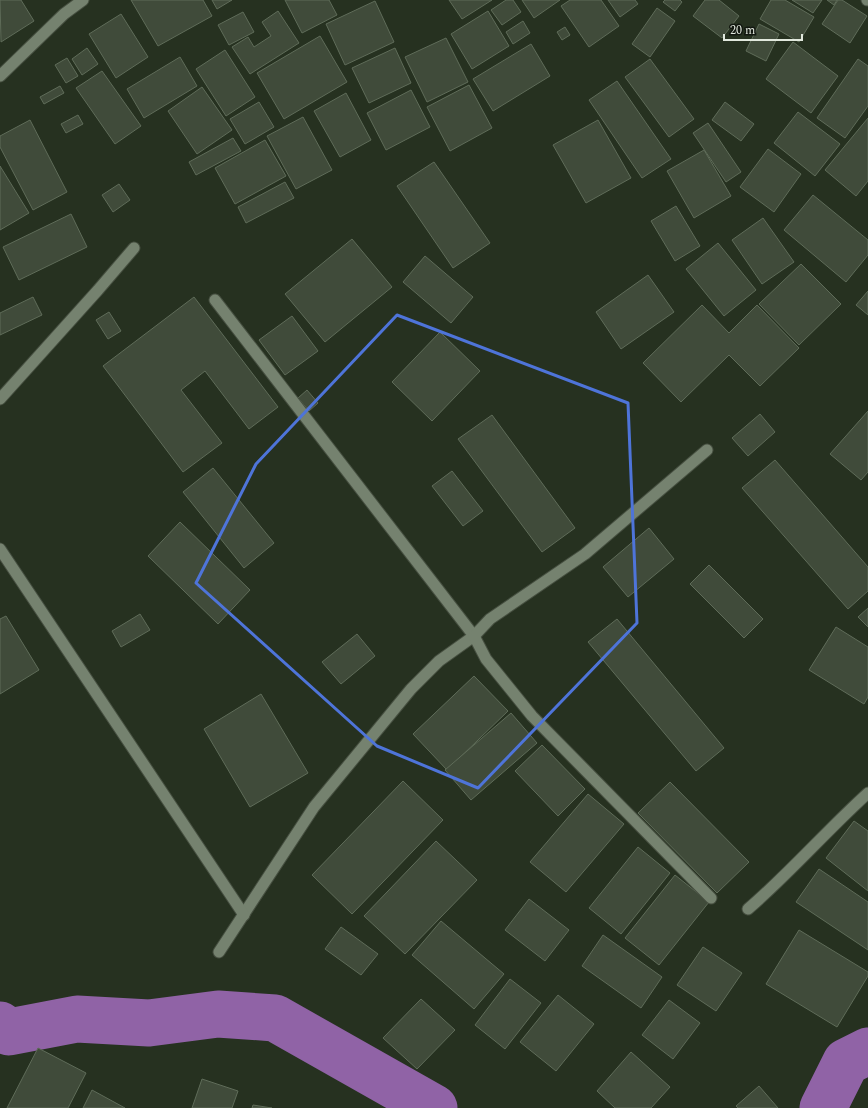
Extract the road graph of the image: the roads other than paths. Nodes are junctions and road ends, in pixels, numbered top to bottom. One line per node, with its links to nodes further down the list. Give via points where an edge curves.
1 (83, 0): 2 (street, via 64,14)
2 (0, 76)
3 (134, 248): 5 (street)
4 (215, 300): 8 (street)
5 (0, 399)
6 (707, 450): 8 (street, via 585,554 490,619)
7 (0, 549): 12 (street)
8 (474, 636): 10 (street, via 486,659 532,716); 12 (street, via 411,689 314,807)
9 (868, 793): 11 (street)
10 (711, 898)
11 (748, 909)
12 (244, 915): 13 (street)
13 (219, 952)

